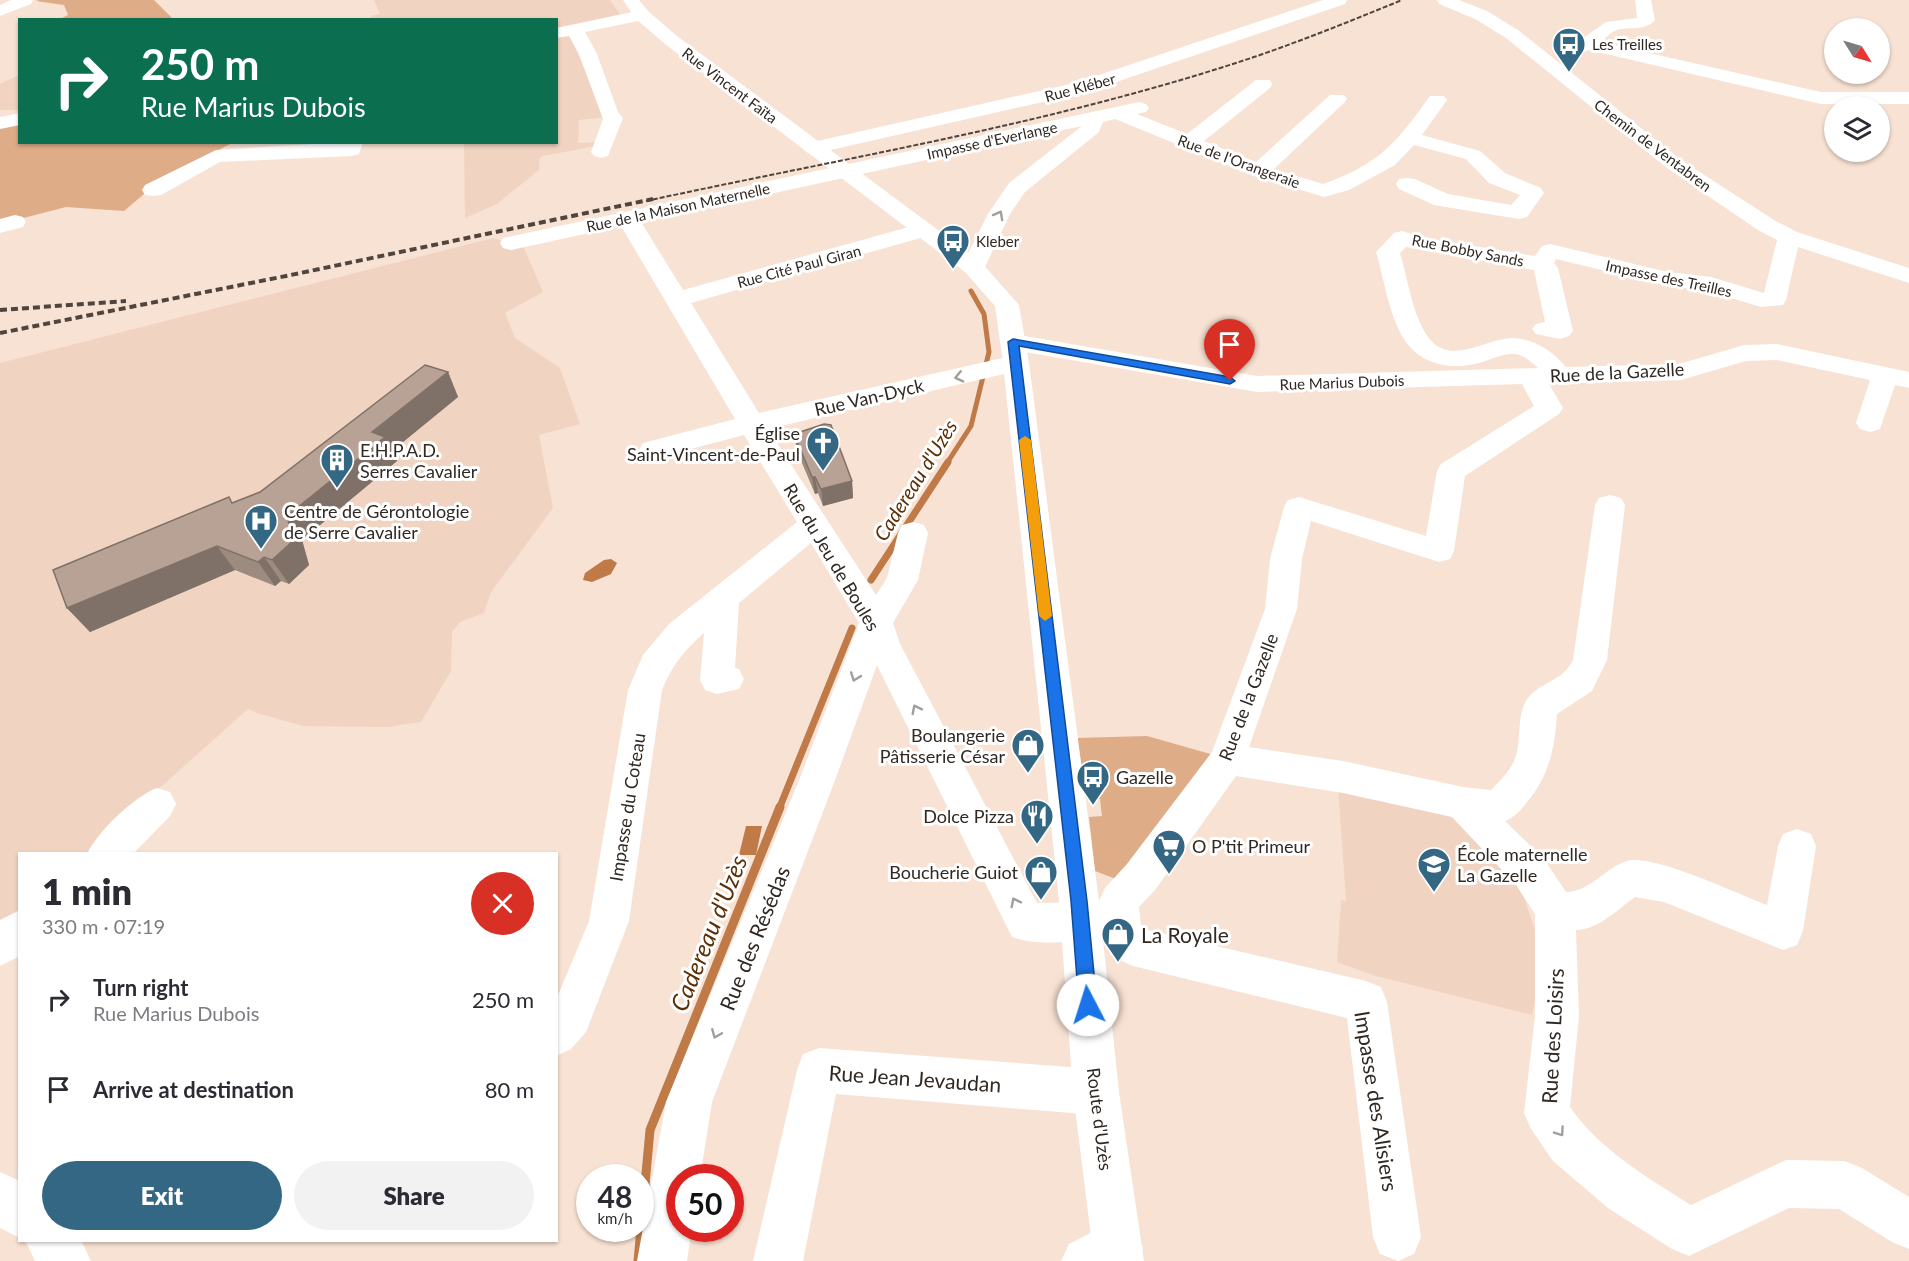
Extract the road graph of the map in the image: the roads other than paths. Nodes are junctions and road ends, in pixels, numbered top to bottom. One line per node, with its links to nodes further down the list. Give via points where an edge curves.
1 (25, 0): 6 (street)
2 (1339, 0): 25 (street, Rue Kléber, via 1080,88)
3 (1445, 0): 9 (street, Chemin de Ventabren, via 1498,25)
4 (1643, 0): 8 (street, via 1646,20 1635,26 1613,26)
5 (637, 7): 7 (street); 25 (street, Rue Vincent Faïta, via 671,40)
6 (0, 11)
7 (565, 31): 24 (street, via 588,54 613,118)
8 (1588, 45): 9 (street); 11 (street, via 1821,98)
9 (1546, 59): 31 (street, Chemin de Ventabren, via 1674,164)
10 (1263, 84): 22 (street)
11 (1909, 98)
12 (1337, 99): 26 (street)
13 (1437, 100): 21 (street, Rue de l'Orangeraie)
14 (1139, 108): 15 (street, Impasse d'Everlange)
15 (1117, 113): 19 (street, Impasse d'Everlange); 22 (street, Rue de l'Orangeraie)
16 (0, 114): 17 (street)
17 (18, 117)
18 (18, 118): 20 (street)
19 (1093, 119): 25 (street, Impasse d'Everlange); 34 (street, one-way to 19, via 999,213 1017,188 1092,128)
20 (0, 123)
21 (1410, 138): 26 (street, Rue de l'Orangeraie, via 1388,161 1324,191); 27 (street, via 1473,155 1497,178 1533,193 1519,212 1510,212 1442,200)
22 (1190, 143): 26 (street, Rue de l'Orangeraie)
23 (353, 144): 28 (street, via 352,150 216,156)
24 (601, 152)
25 (830, 161): 29 (street, Rue de la Maison Maternelle); 30 (street, Route d'Uzès)
26 (1259, 171)
27 (1407, 184)
28 (153, 190)
29 (627, 217): 32 (street, Rue de la Maison Maternelle); 36 (street, Rue du Jeu de Boules)
30 (923, 230): 34 (street, Route d'Uzès); 36 (street, Rue Cité Paul Giran)
31 (1789, 237): 33 (street, Impasse des Treilles, via 1774,300 1550,251); 35 (street, Chemin de Ventabren)
32 (511, 243)
33 (1541, 264): 37 (street, Rue Bobby Sands, via 1546,268 1560,331); 39 (street, Rue Bobby Sands, via 1402,238 1388,252 1413,333 1423,347 1451,360 1513,346 1525,348 1547,360)
34 (973, 267): 38 (street, Route d'Uzès, via 1007,305)
35 (1909, 276)
36 (675, 300): 42 (street, Rue du Jeu de Boules)
37 (1545, 329)
38 (1015, 353): 39 (street, Rue Marius Dubois, via 1257,384); 42 (street, Rue Van-Dyck, one-way to 42); 56 (street, Route d'Uzès)
39 (1545, 376): 40 (street, Rue de la Gazelle, via 1681,372 1744,353 1777,352); 50 (street, Rue de la Gazelle, via 1549,408 1451,471 1438,551 1299,507 1286,559 1281,609)
40 (1897, 377): 41 (street)
41 (1870, 423)
42 (751, 424): 43 (street, Rue Van-Dyck); 45 (street, Rue du Jeu de Boules)
43 (653, 450)
44 (1610, 505): 51 (street, via 1590,660 1580,681 1540,709 1538,750 1527,774 1510,795 1498,807)
45 (813, 525): 47 (street, Impasse du Coteau); 48 (street, Rue du Jeu de Boules)
46 (913, 533): 48 (street, Rue des Résédas, via 902,580)
47 (723, 598): 49 (street, via 717,680); 59 (street, Impasse du Coteau, via 681,633 654,664 645,690 609,921 570,1017)
48 (876, 622): 56 (street, Rue du Jeu de Boules, one-way to 48, via 1026,923 883,644); 68 (street, Rue des Résédas, one-way to 68, via 689,1102)
49 (727, 679)
50 (1227, 759): 51 (street, via 1343,777); 56 (street, Rue de la Gazelle, via 1141,877)
51 (1463, 803): 55 (street, via 1530,872)
52 (158, 804): 54 (street)
53 (1797, 846): 55 (street, via 1783,931 1666,884 1630,878 1583,911)
54 (108, 852)
55 (1555, 910): 63 (street, Rue des Loisirs, one-way to 63, via 1557,1016 1547,1113 1569,1145 1624,1191 1689,1232 1786,1184 1845,1185)
56 (1096, 919): 60 (street, Route d'Uzès); 64 (street, Impasse des Alisiers, via 1133,946 1366,1002)
57 (18, 931): 58 (street)
58 (0, 946)
59 (558, 1032)
60 (1096, 1092): 66 (street, Route d'Uzès); 69 (street, Rue Jean Jevaudan, via 819,1070)
61 (0, 1196): 62 (street)
62 (18, 1212)
63 (1909, 1225)
64 (1397, 1236)
65 (51, 1242): 67 (street)
66 (1108, 1257)
67 (66, 1261)
68 (662, 1261)
69 (778, 1261)

